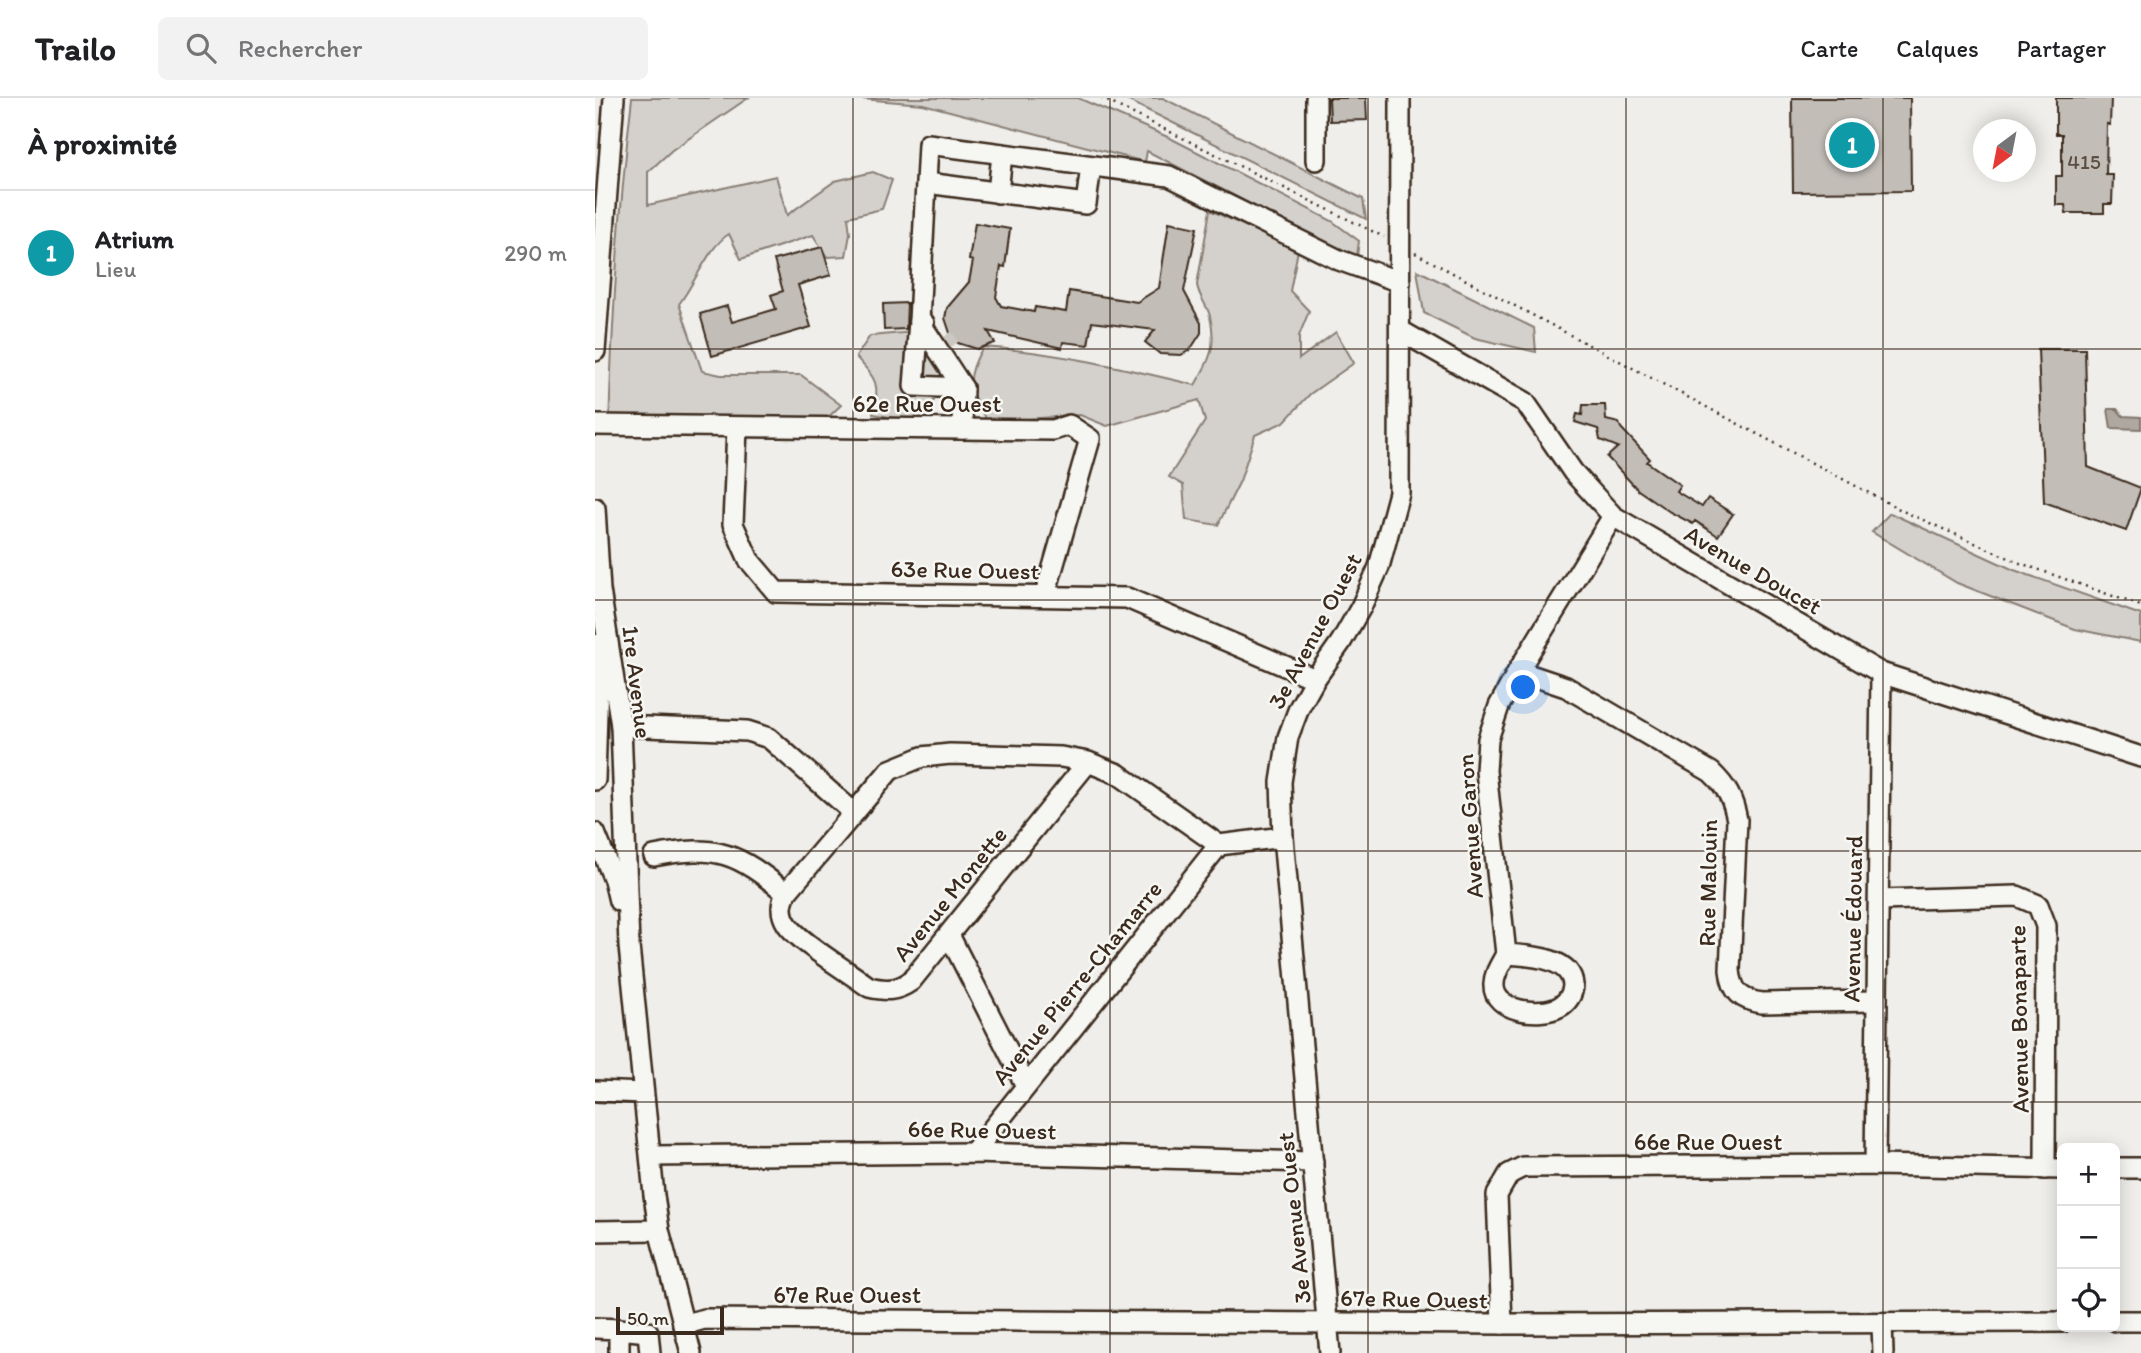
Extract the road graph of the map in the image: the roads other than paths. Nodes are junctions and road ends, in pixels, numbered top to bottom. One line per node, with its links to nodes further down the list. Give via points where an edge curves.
1 (1316, 98): 5 (street)
2 (1400, 98): 9 (street, 3e Avenue Ouest)
3 (608, 107): 12 (street)
4 (1002, 154): 6 (street); 7 (street, via 928,144); 8 (street)
5 (1316, 160)
6 (1091, 166): 8 (street, via 1086,204); 9 (street, via 1169,176 1339,260)
7 (927, 183): 8 (street); 10 (street)
8 (998, 193)
9 (1401, 282): 11 (street, 3e Avenue Ouest)
10 (919, 321): 13 (street); 13 (street, via 939,328 958,357); 13 (street, via 914,386)
11 (1401, 331): 18 (street, Avenue Doucet, via 1525,402 1573,472); 23 (street, 3e Avenue Ouest, via 1399,482 1391,529 1361,607)
12 (595, 351)
13 (960, 381): 16 (street)
14 (595, 425): 15 (street, 62e Rue Ouest)
15 (737, 428): 16 (street, 62e Rue Ouest); 20 (street, 63e Rue Ouest, via 733,524 749,560 776,592)
16 (962, 429): 20 (street, 62e Rue Ouest, via 1053,430 1069,425 1090,439)
17 (595, 508): 19 (street, 1re Avenue)
18 (1613, 516): 21 (street, Avenue Garon); 22 (street, Avenue Doucet)
19 (600, 590): 24 (street, 1re Avenue); 27 (street)
20 (1045, 595): 23 (street, 63e Rue Ouest, via 1127,598)
21 (1518, 671): 37 (street, Avenue Garon, via 1488,739 1486,771); 38 (street, Rue Malouin, via 1566,687 1711,772 1726,786 1737,820 1730,970 1736,993 1747,1001 1762,1003)
22 (1881, 673): 25 (street, Avenue Doucet); 34 (street, Avenue Édouard)
23 (1315, 679): 30 (street, 3e Avenue Ouest, via 1288,737 1281,782)
24 (621, 726): 28 (street, via 747,731 769,738); 36 (street, 1re Avenue)
25 (2141, 757)
26 (1088, 762): 28 (street, via 1061,757 922,757 890,770); 31 (street, via 1118,774); 35 (street, Avenue Monette)
27 (595, 780)
28 (854, 813): 33 (street)
29 (595, 833): 36 (street, 1re Avenue, via 614,880)
30 (1283, 837): 31 (street); 44 (street, 3e Avenue Ouest)
31 (1219, 845): 39 (street, Avenue Pierre-Chamarre)
32 (654, 856): 33 (street, via 687,850 736,857)
33 (786, 893): 35 (street, Avenue Monette, via 782,912 792,930 869,987 880,990 901,988 911,981)
34 (1879, 900): 38 (street, Avenue Édouard); 48 (street, Avenue Bonaparte, via 2017,896 2038,905 2046,926)
35 (949, 935): 39 (street)
36 (629, 946): 41 (street, 1re Avenue)
37 (1506, 954)
38 (1876, 1001): 45 (street, Avenue Édouard)
39 (1026, 1086): 42 (street, Avenue Pierre-Chamarre)
40 (595, 1091): 41 (street)
41 (643, 1093): 43 (street, 1re Avenue)
42 (973, 1153): 43 (street, 66e Rue Ouest); 44 (street, 66e Rue Ouest)
43 (650, 1156): 49 (street, 1re Avenue)
44 (1313, 1162): 53 (street, 3e Avenue Ouest)
45 (1875, 1166): 48 (street, 66e Rue Ouest); 56 (street, 66e Rue Ouest, via 1523,1167 1509,1174 1497,1195)
46 (2120, 1168): 47 (street)
47 (2141, 1168)
48 (2054, 1169)
49 (659, 1230): 50 (street); 57 (street, 1re Avenue)
50 (595, 1231)
51 (2120, 1321): 52 (street)
52 (2141, 1321)
53 (1329, 1322): 56 (street, 67e Rue Ouest); 57 (street, 67e Rue Ouest, via 703,1319); 63 (street, 3e Avenue Ouest)
54 (2057, 1322): 55 (street, 67e Rue Ouest)
55 (1882, 1323): 56 (street, 67e Rue Ouest); 64 (street)
56 (1502, 1324)
57 (683, 1325): 62 (street, 1re Avenue)
58 (595, 1328): 59 (street)
59 (619, 1329): 60 (street); 61 (street, via 648,1332)
60 (619, 1353)
61 (650, 1353)
62 (691, 1353)
63 (1330, 1353)
64 (1883, 1353)

